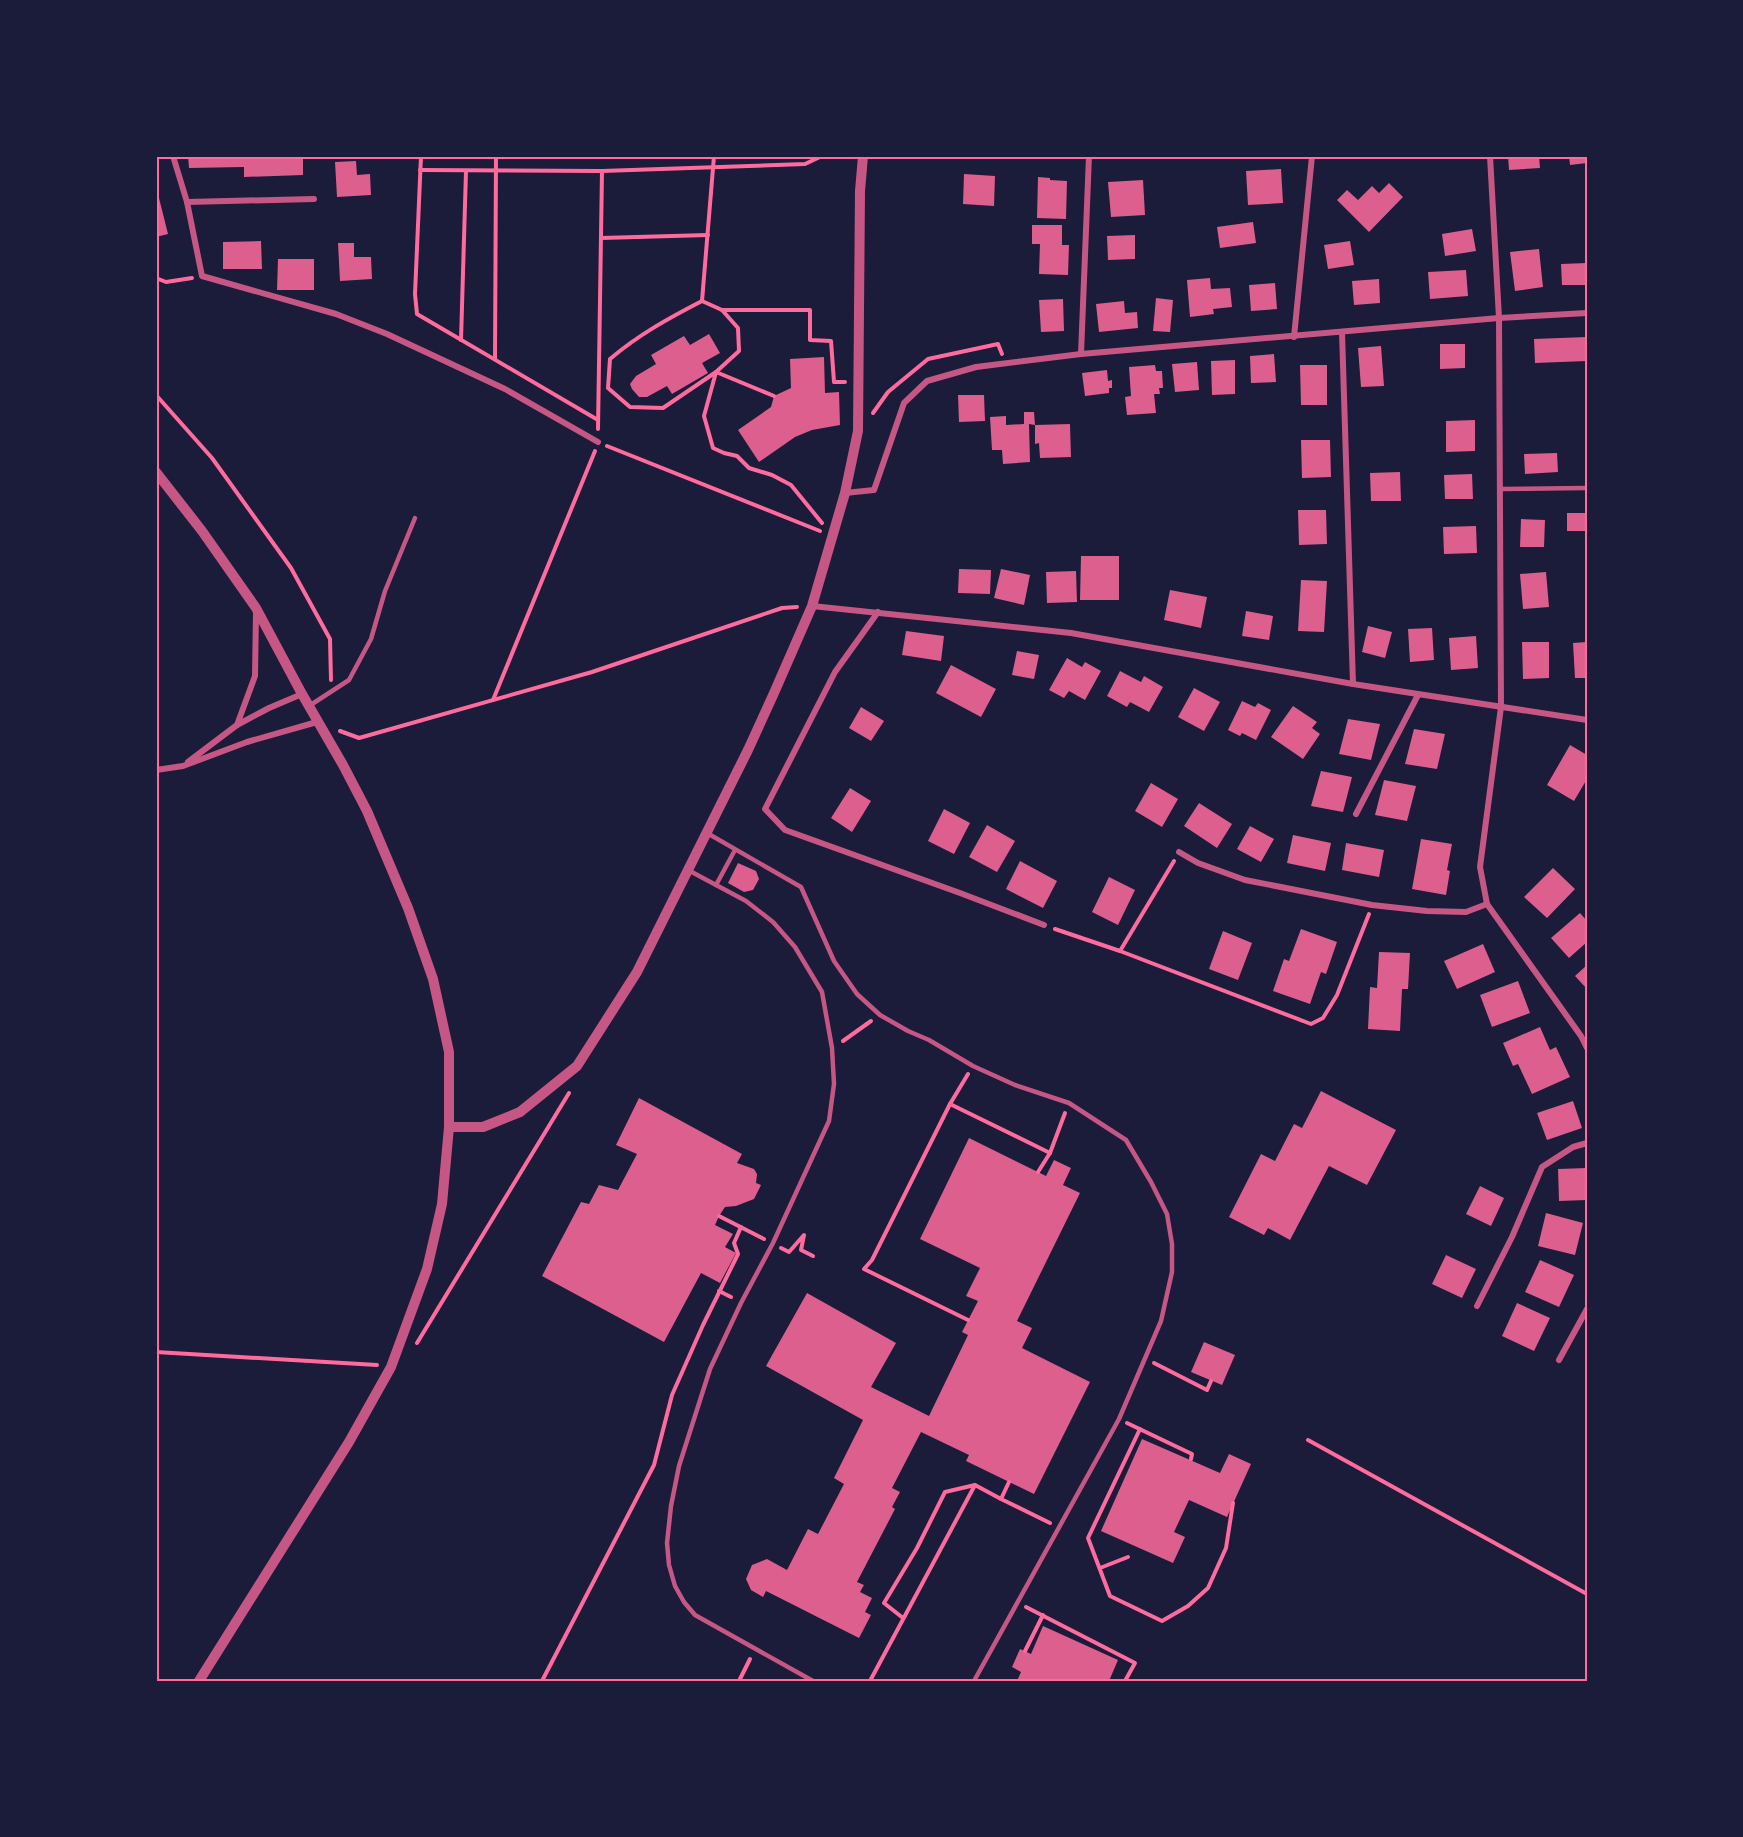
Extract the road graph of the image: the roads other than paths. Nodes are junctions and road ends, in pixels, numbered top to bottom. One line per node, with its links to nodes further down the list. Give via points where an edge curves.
1 (173, 156): 7 (street)
2 (863, 156): 17 (street, via 858,431)
3 (1089, 156): 12 (street)
4 (1312, 156): 11 (street)
5 (1490, 156): 9 (street)
6 (314, 199): 7 (street)
7 (187, 202): 13 (street, via 202,276 336,314 387,334 515,395)
8 (1587, 313): 9 (street)
9 (1499, 318): 10 (street); 16 (street)
10 (1342, 332): 11 (street); 22 (street)
11 (1294, 337): 12 (street)
12 (1082, 354): 17 (street, via 976,367 927,381 904,403 873,490)
13 (598, 442)
14 (156, 472): 20 (street)
15 (1587, 488): 16 (lane)
16 (1500, 489): 26 (street)
17 (845, 493): 19 (street)
18 (415, 518): 25 (lane, via 385,591 371,639 349,680)
19 (812, 606): 21 (street); 33 (street)
20 (256, 608): 23 (street); 29 (street, via 255,676)
21 (878, 612): 22 (street, via 1071,633); 39 (street, via 835,672 765,809 785,830)
22 (1353, 684): 24 (street)
23 (302, 694): 25 (street); 29 (street)
24 (1418, 695): 26 (street); 32 (street)
25 (309, 706): 28 (street)
26 (1501, 706): 27 (street); 38 (street, via 1480,867)
27 (1587, 720)
28 (317, 722): 30 (street); 41 (street, via 367,811 433,979 449,1053)
29 (237, 726): 30 (street)
30 (183, 766): 31 (street)
31 (156, 770)
32 (1356, 814)
33 (706, 833): 34 (lane); 36 (street)
34 (735, 850): 37 (lane); 48 (lane, via 801,887 834,961 857,994 880,1015 973,1066 1069,1103 1126,1140 1167,1214 1172,1272 1161,1321 1119,1419)
35 (1179, 852): 38 (street, via 1245,880 1372,905 1466,912)
36 (688, 870): 37 (lane); 41 (street, via 637,972 577,1066 520,1112 483,1127)
37 (716, 885): 47 (lane, via 746,901 795,946 822,992 834,1084 829,1121 710,1370 671,1506 669,1565 675,1586 695,1615)
38 (1487, 904): 40 (street)
39 (1044, 926)
40 (1587, 1048)
41 (449, 1127): 46 (street, via 442,1204 427,1269 391,1367 349,1442)
42 (1587, 1143): 43 (street, via 1573,1147 1542,1167)
43 (1477, 1306)
44 (1587, 1310): 45 (street)
45 (1559, 1360)
46 (199, 1681)
47 (813, 1681)
48 (974, 1681)

